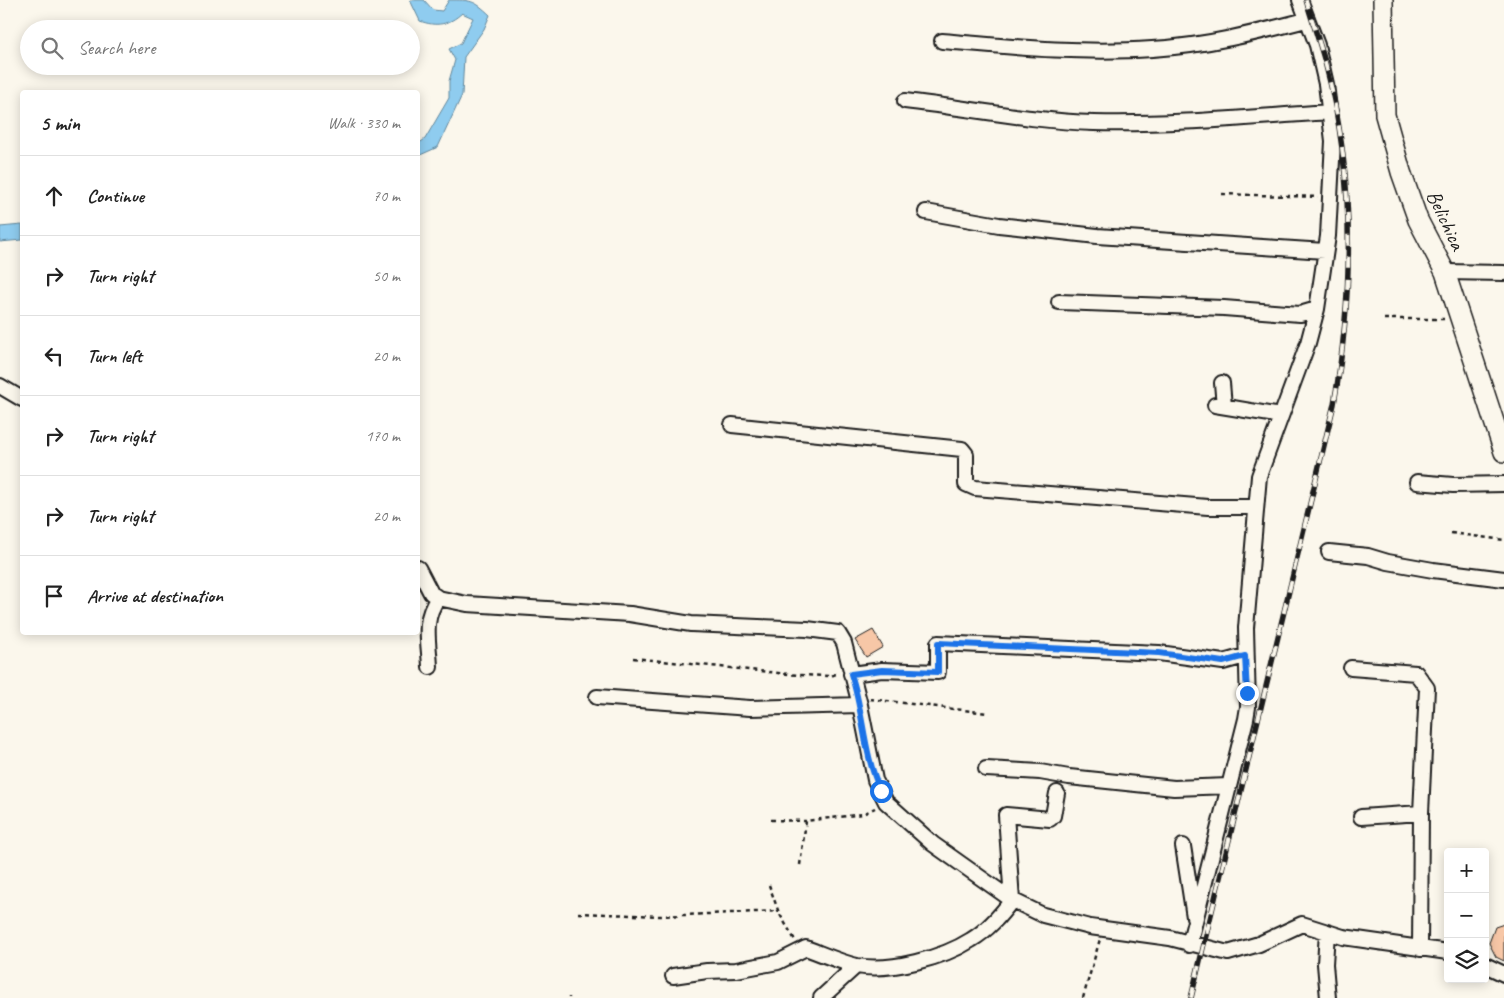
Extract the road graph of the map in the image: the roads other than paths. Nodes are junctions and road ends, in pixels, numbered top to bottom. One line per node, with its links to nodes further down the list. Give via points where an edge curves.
1 (1300, 0): 3 (street)
2 (1383, 0): 9 (main road, Belichica, via 1385,115 1418,220)
3 (1306, 20): 4 (street, via 1250,34 1153,50 1060,50); 6 (street, via 1317,45)
4 (942, 41)
5 (905, 101): 6 (street, via 1093,123)
6 (1330, 112): 8 (street, via 1333,142)
7 (926, 212): 8 (street, via 999,225 1097,236)
8 (1326, 251): 12 (street)
9 (1445, 272): 10 (street); 16 (main road, Belichica, via 1460,319)
10 (1504, 273)
11 (1059, 302): 12 (street, via 1300,314)
12 (1317, 309): 17 (street)
13 (1222, 383): 17 (street, via 1220,406)
14 (0, 386): 15 (street)
15 (20, 398)
16 (1497, 409): 19 (main road, Belichica)
17 (1281, 416): 22 (street, via 1261,465)
18 (732, 425): 22 (street, via 962,449 966,454 966,484 975,488 1208,507)
19 (1504, 452)
20 (1417, 482): 21 (street)
21 (1504, 484)
22 (1256, 507): 27 (street)
23 (1329, 552): 25 (street)
24 (420, 572): 26 (street, via 431,593)
25 (1504, 579)
26 (438, 598): 28 (street, via 429,610 427,626); 30 (street, via 526,609 630,614 690,624 832,632 838,634 844,643)
27 (1245, 656): 30 (street, via 1223,662 1159,653 938,643 938,672); 34 (street, via 1248,707)
28 (430, 667)
29 (1351, 668): 36 (street, via 1416,673 1423,679 1427,688)
30 (850, 671): 32 (street)
31 (598, 697): 32 (street, via 750,708)
32 (859, 701): 39 (street, via 875,780 886,802 933,844)
33 (986, 769): 34 (street, via 1174,788)
34 (1229, 786): 40 (street)
35 (1057, 793): 39 (street, via 1050,819 1006,815)
36 (1421, 812): 37 (street); 43 (street)
37 (1361, 817)
38 (1183, 846): 40 (street)
39 (1012, 900): 42 (street, via 1043,915 1103,929 1170,938); 45 (street, via 996,921 970,941 898,966)
40 (1195, 922): 42 (street)
41 (1327, 932): 42 (street, via 1302,924 1259,944 1228,953); 43 (street); 50 (street)
42 (1189, 945)
43 (1420, 949): 44 (street)
44 (1444, 952)
45 (856, 966): 48 (street, via 806,948 778,962); 49 (street)
46 (1489, 967): 47 (street)
47 (1504, 974)
48 (673, 976)
49 (821, 998)
50 (1328, 998)

